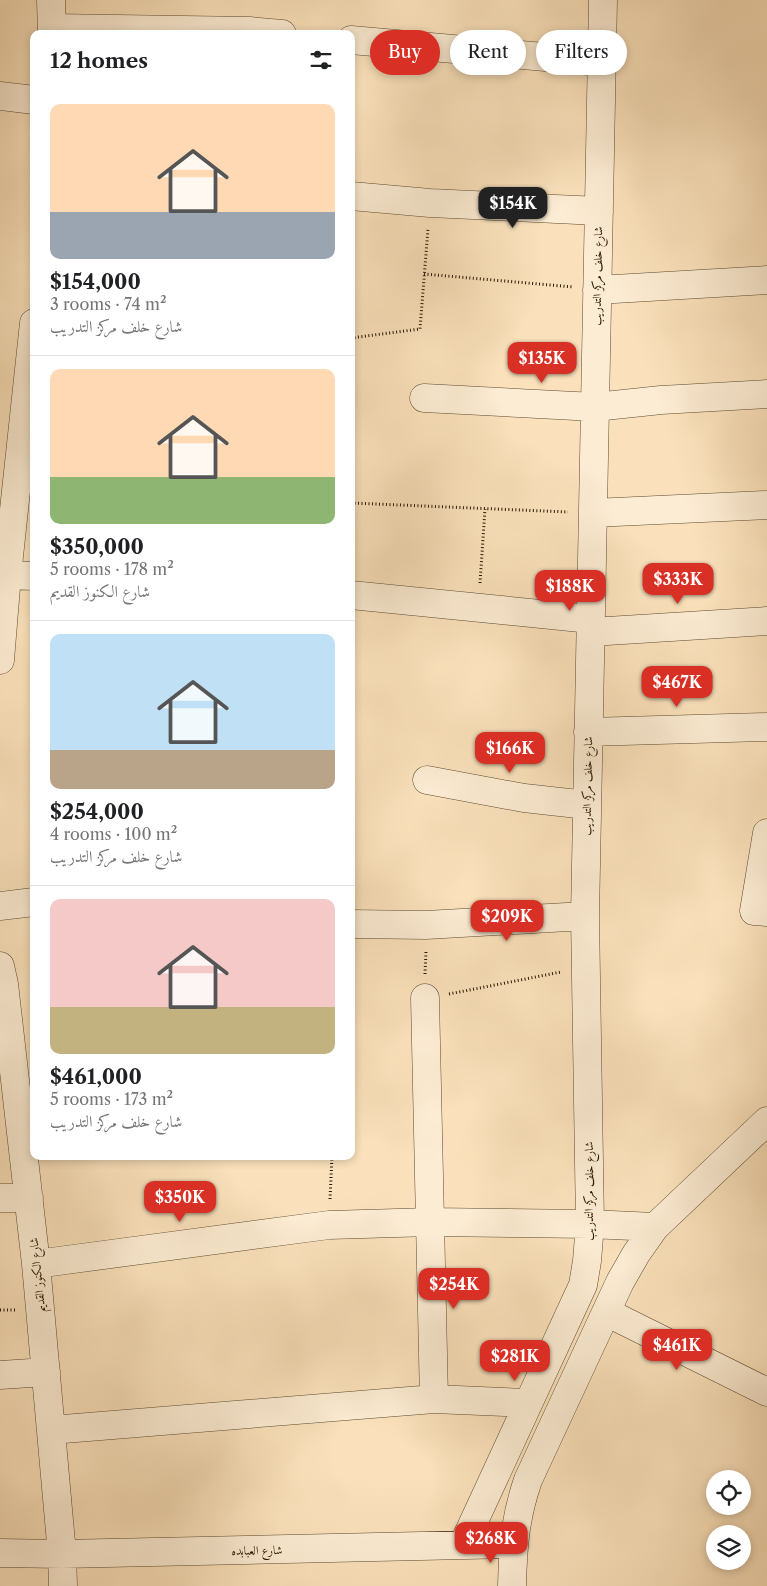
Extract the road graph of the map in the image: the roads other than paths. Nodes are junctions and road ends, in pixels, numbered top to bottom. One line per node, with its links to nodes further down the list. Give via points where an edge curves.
1 (51, 0): 3 (street)
2 (603, 0): 4 (street, شارع خلف مركز التدريب)
3 (52, 30)
4 (602, 30)
5 (355, 40): 6 (street)
6 (536, 56)
7 (601, 75): 11 (street, شارع خلف مركز التدريب)
8 (0, 96): 9 (street)
9 (30, 100)
10 (355, 196): 11 (street)
11 (599, 211): 13 (street, شارع خلف مركز التدريب)
12 (767, 280): 13 (street)
13 (597, 290): 17 (street, شارع خلف مركز التدريب)
14 (767, 394): 17 (street)
15 (424, 398): 17 (street)
16 (30, 404): 18 (street)
17 (595, 407): 20 (street, شارع خلف مركز التدريب)
18 (29, 424): 21 (street)
19 (767, 505): 20 (street)
20 (593, 513): 26 (street, شارع خلف مركز التدريب)
21 (4, 574): 22 (street); 25 (street)
22 (30, 576)
23 (355, 595): 26 (street, via 478,608)
24 (767, 621): 26 (street)
25 (2, 622): 27 (street)
26 (591, 625): 29 (street, شارع خلف مركز التدريب)
27 (0, 660)
28 (767, 727): 29 (street)
29 (588, 732): 31 (street, شارع خلف مركز التدريب)
30 (427, 780): 31 (street, via 524,798)
31 (587, 805): 36 (street, شارع خلف مركز التدريب)
32 (767, 833): 35 (street, via 754,911)
33 (30, 902): 34 (street)
34 (0, 906)
35 (767, 912)
36 (585, 916): 37 (street, via 426,925); 45 (street, شارع خلف مركز التدريب)
37 (355, 924)
38 (1, 978): 40 (street, شارع الكنوز القديم)
39 (425, 998): 44 (street)
40 (9, 1106): 43 (street, شارع الكنوز القديم)
41 (767, 1121): 46 (street)
42 (0, 1198): 43 (street)
43 (29, 1198): 47 (street, شارع الكنوز القديم)
44 (431, 1222): 45 (street); 47 (street, via 329,1225); 52 (street)
45 (590, 1224): 46 (street); 53 (street, شارع خلف مركز التدريب, via 583,1285)
46 (655, 1227): 48 (street, via 636,1254)
47 (36, 1264): 49 (street, شارع الكنوز القديم)
48 (606, 1312): 51 (street); 55 (street, via 528,1480)
49 (46, 1372): 50 (street); 54 (street, شارع الكنوز القديم)
50 (0, 1375)
51 (767, 1392)
52 (434, 1399): 53 (street); 54 (street)
53 (528, 1403): 56 (street, شارع خلف مركز التدريب)
54 (51, 1430): 58 (street, شارع الكنوز القديم)
55 (513, 1544): 56 (street, شارع العبابده); 60 (street)
56 (463, 1545): 58 (street, شارع العبابده)
57 (0, 1553): 58 (street, شارع العبابده)
58 (62, 1554): 59 (street, شارع الكنوز القديم)
59 (63, 1586)
60 (512, 1586)

